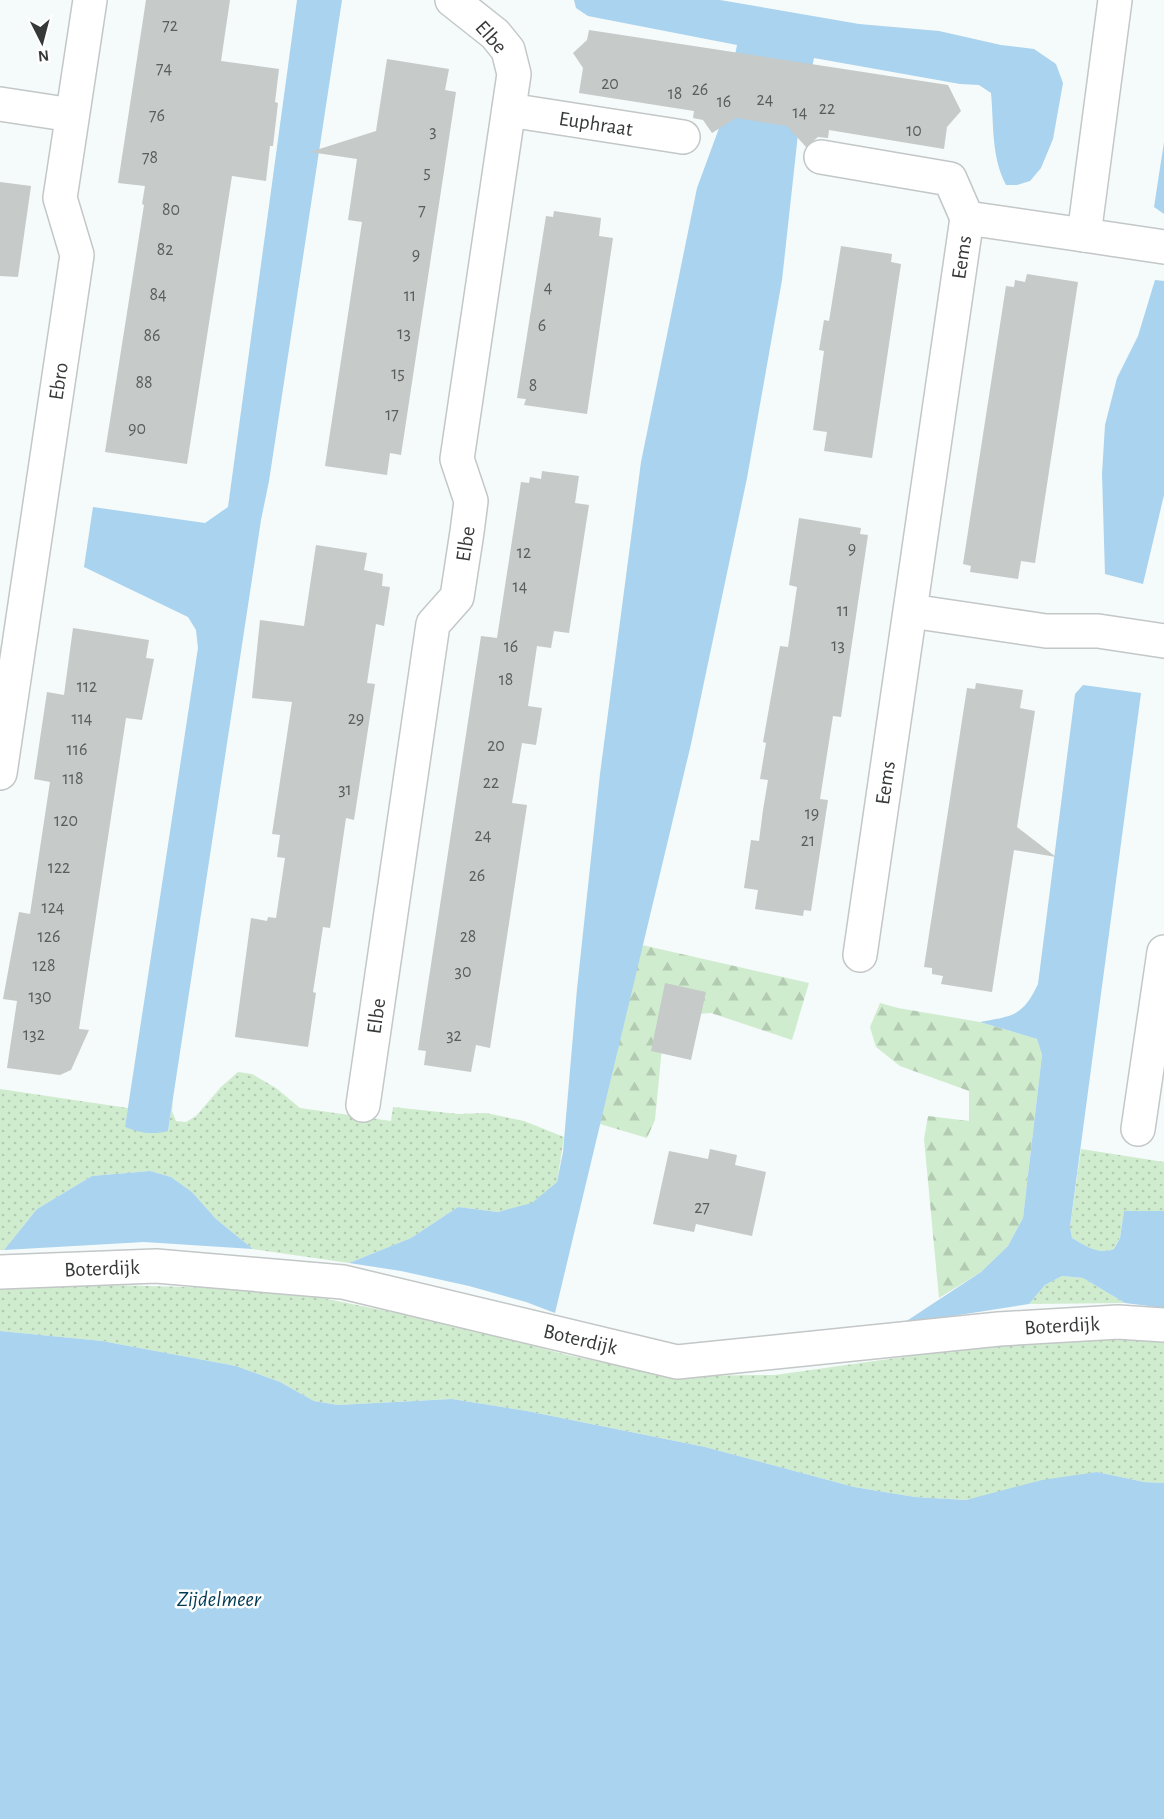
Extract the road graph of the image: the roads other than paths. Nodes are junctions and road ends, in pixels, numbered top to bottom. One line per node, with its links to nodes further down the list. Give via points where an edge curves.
1 (90, 0): 6 (street, Ebro)
2 (452, 0): 5 (street, Elbe, via 495,34 508,50 514,74)
3 (1115, 0): 10 (street)
4 (0, 104): 6 (street)
5 (509, 110): 7 (street, Euphraat); 18 (street, Elbe, via 457,459 471,501 467,532 457,597 433,624)
6 (72, 115): 14 (street, Ebro, via 60,198 77,255)
7 (683, 136)
8 (821, 157): 9 (street, via 950,179)
9 (967, 218): 10 (street, Eems); 12 (street, Eems)
10 (1084, 235): 11 (street, Eems)
11 (1164, 247)
12 (911, 611): 13 (street, via 1046,631 1098,631); 17 (street, Eems)
13 (1164, 640)
14 (9, 648): 15 (street, Ebro)
15 (0, 773)
16 (1164, 952): 19 (street)
17 (860, 955)
18 (363, 1105)
19 (1138, 1130)
20 (0, 1272): 21 (street, Boterdijk, via 156,1266 343,1282 677,1362 999,1329 1118,1322)
21 (1164, 1325)

